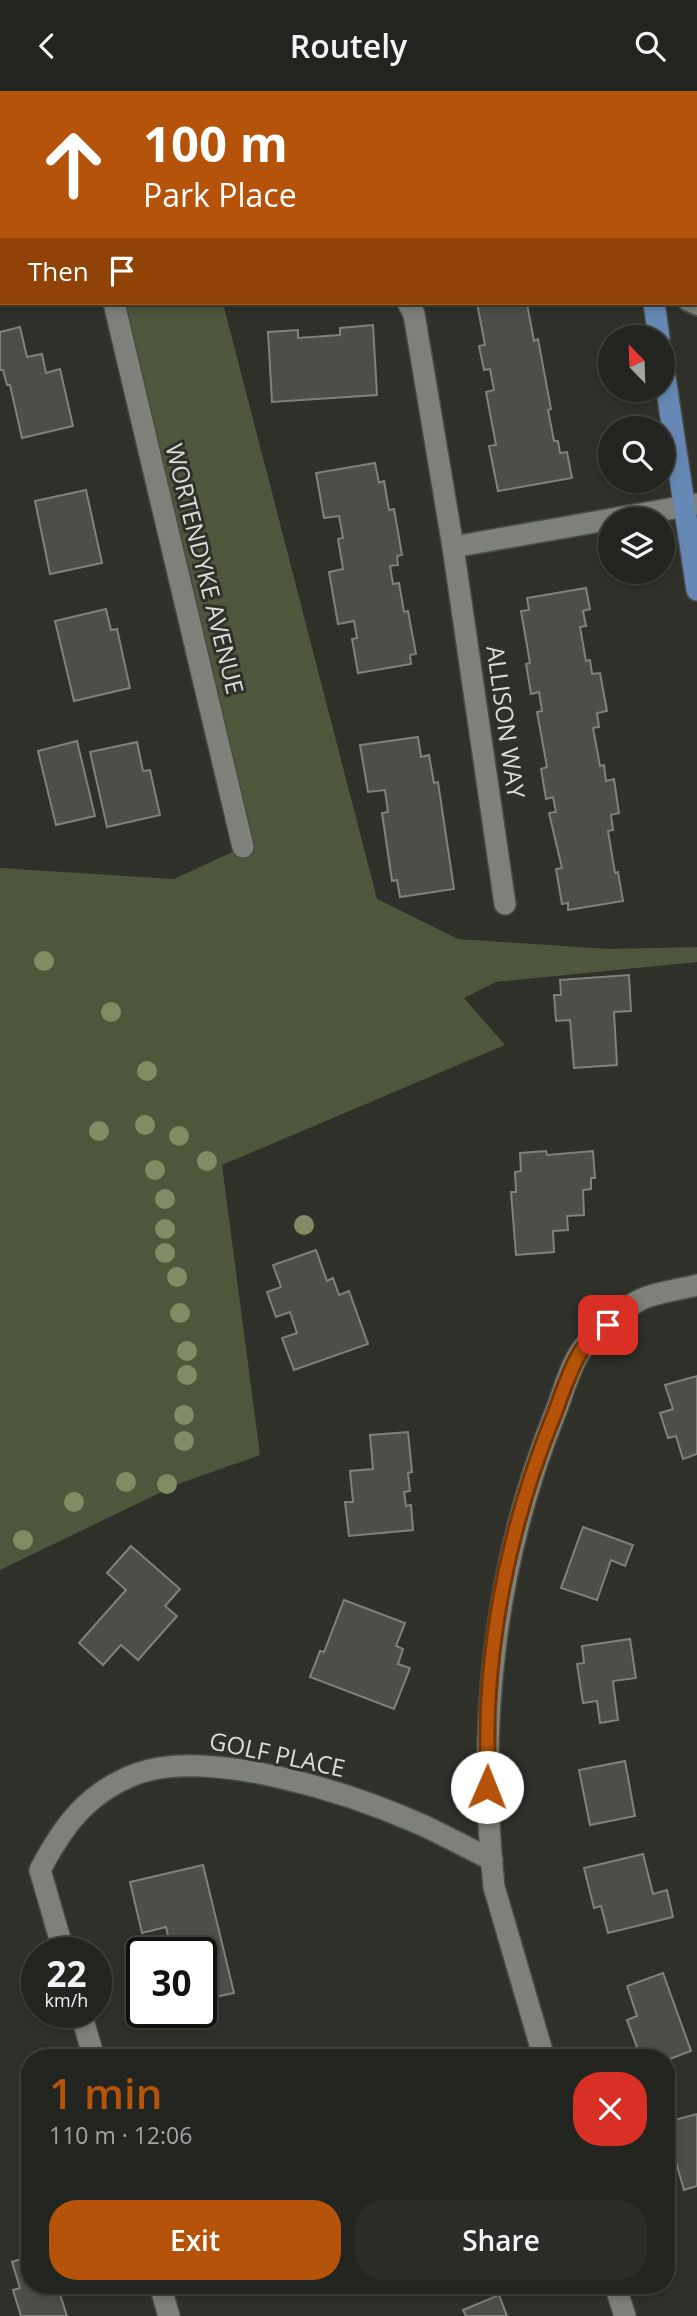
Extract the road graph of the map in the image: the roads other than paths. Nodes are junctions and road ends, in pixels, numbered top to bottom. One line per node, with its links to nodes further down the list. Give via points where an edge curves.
1 (114, 305): 9 (street, WORTENDYKE AVENUE)
2 (409, 305): 7 (street, ALLISON WAY)
3 (654, 305): 4 (main road)
4 (657, 325)
5 (671, 403): 6 (main road)
6 (691, 504): 7 (street); 8 (main road)
7 (453, 547): 10 (street, ALLISON WAY)
8 (697, 590)
9 (243, 847)
10 (505, 904)
11 (697, 1285): 12 (street, via 640,1300 582,1349 536,1460 513,1540 497,1621 488,1704)
12 (492, 1860): 13 (street, GOLF PLACE, via 420,1824 346,1796 282,1778 206,1765 169,1766 136,1774 108,1788 83,1806 59,1834 40,1870); 16 (street, via 495,1887)
13 (59, 1937)
14 (85, 2028): 15 (street)
15 (91, 2049)
16 (541, 2049)
17 (163, 2294): 19 (street)
18 (618, 2294): 20 (street)
19 (169, 2316)
20 (625, 2316)

